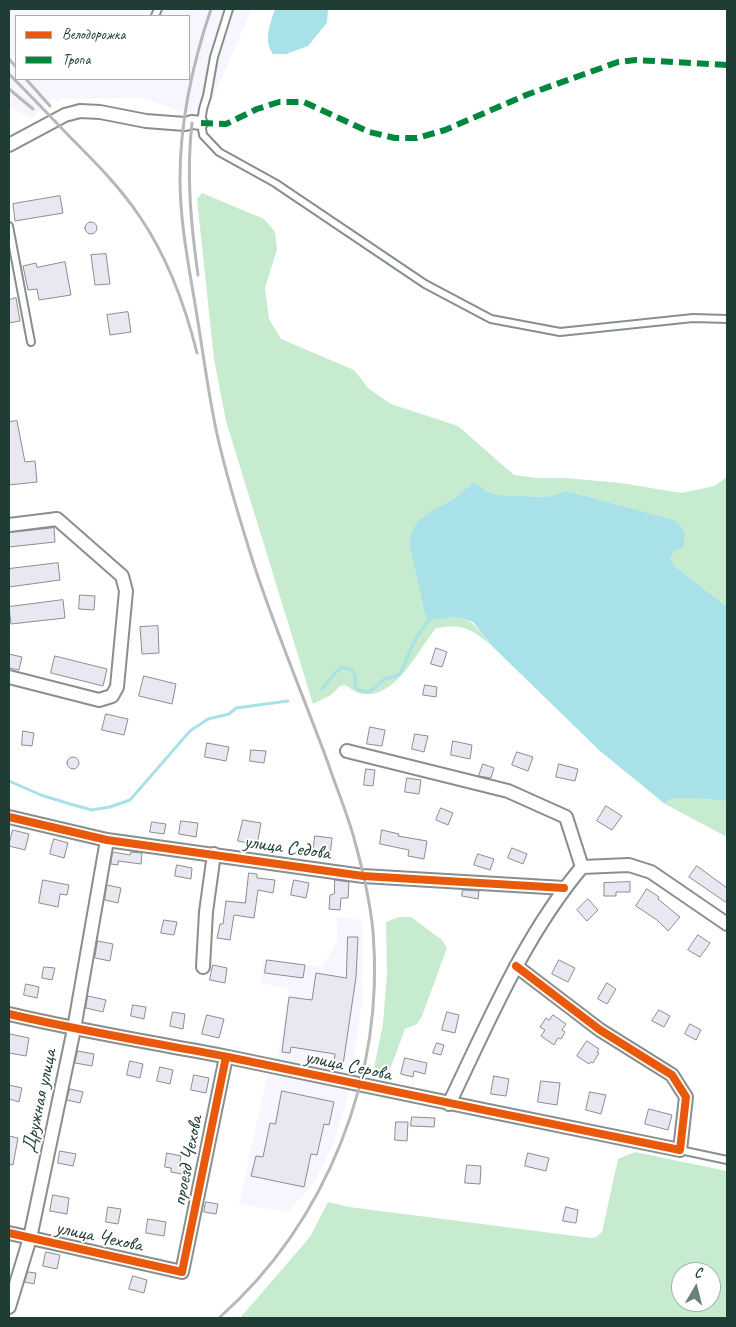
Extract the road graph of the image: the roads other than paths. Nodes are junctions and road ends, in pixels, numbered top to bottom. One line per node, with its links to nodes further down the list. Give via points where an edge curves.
1 (229, 9): 2 (lane, via 214,57)
2 (200, 123): 3 (street, via 146,121 80,111 66,114); 5 (lane, via 204,135 218,152 275,183 425,284 491,319 560,332 693,318)
3 (9, 145)
4 (9, 226): 6 (lane)
5 (727, 319)
6 (31, 342)
7 (9, 525): 8 (street, via 57,519 122,576 126,591 116,687 112,696 98,700)
8 (9, 677)
9 (347, 751): 13 (street, via 508,791 566,817)
10 (9, 817): 11 (street, улица Седова)
11 (107, 840): 12 (street, улица Седова); 19 (street, Дружная улица)
12 (214, 854): 14 (street, улица Седова, via 363,876); 17 (street)
13 (582, 867): 14 (street); 15 (street, via 629,865 651,872)
14 (564, 888): 16 (street)
15 (727, 924)
16 (516, 966): 21 (street); 22 (street, via 600,1030 672,1075 686,1097)
17 (203, 967)
18 (9, 1014): 19 (street, улица Серова)
19 (74, 1029): 20 (street, улица Серова); 25 (street, Дружная улица)
20 (226, 1057): 21 (street, улица Серова); 26 (street, проезд Чехова)
21 (449, 1104): 22 (street, улица Серова)
22 (680, 1150): 23 (lane)
23 (727, 1160)
24 (9, 1233): 25 (street, улица Чехова)
25 (30, 1238): 26 (street, улица Чехова); 27 (street, Дружная улица)
26 (182, 1272)
27 (9, 1307)

